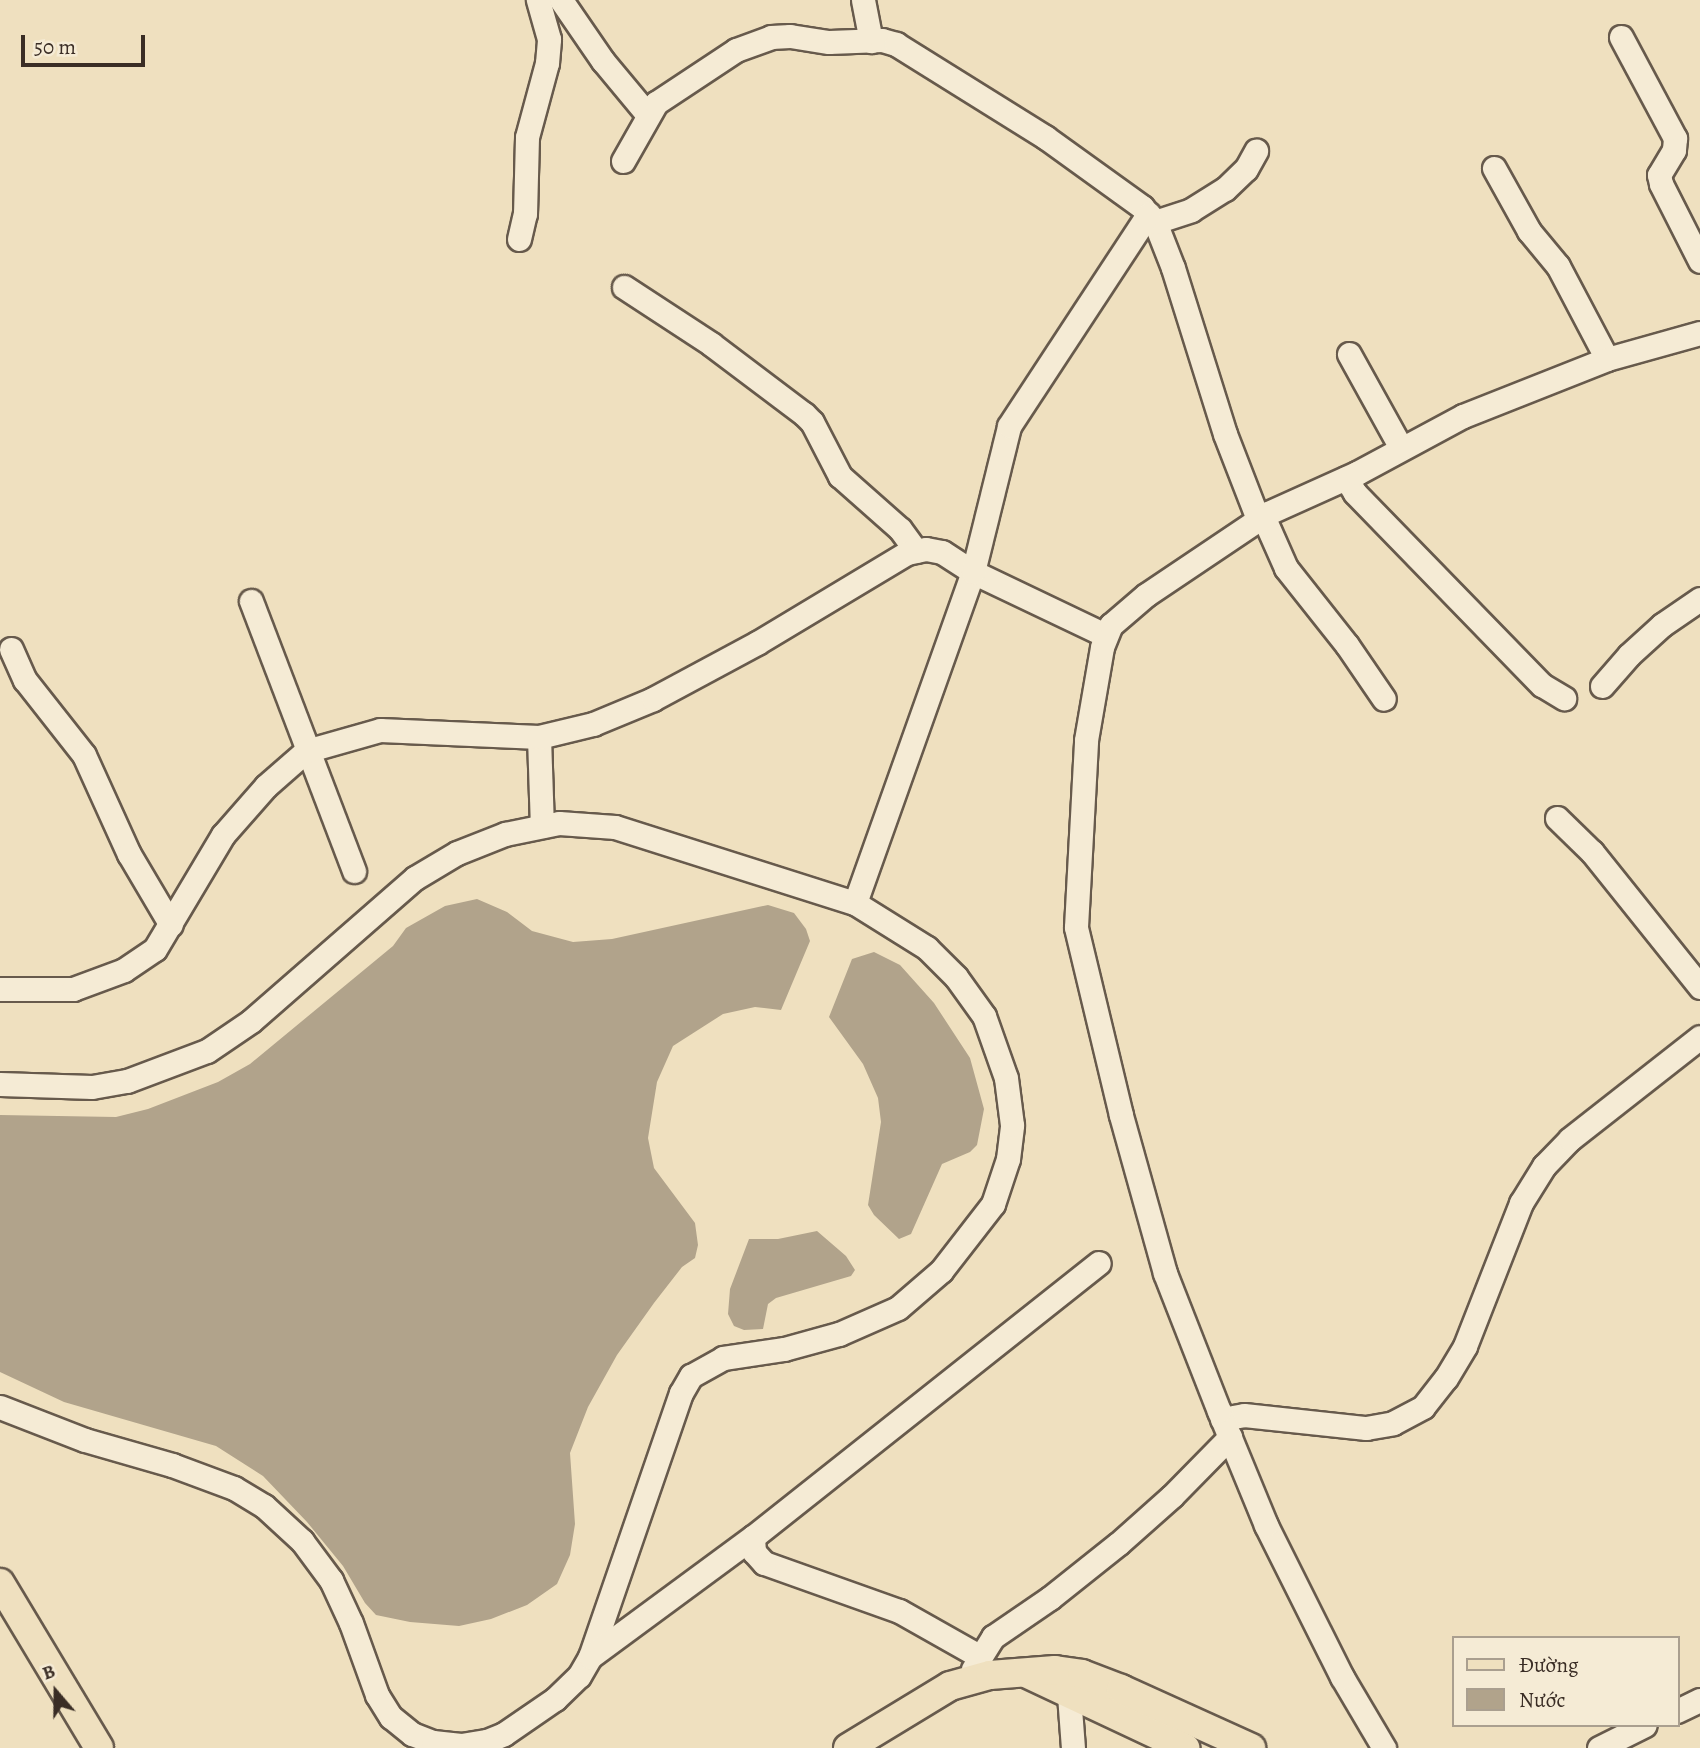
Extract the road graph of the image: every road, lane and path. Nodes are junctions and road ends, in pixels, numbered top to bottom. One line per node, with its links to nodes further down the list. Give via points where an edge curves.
1 (538, 0): 11 (street, via 549,39 527,137 526,201)
2 (561, 0): 6 (street, via 603,61)
3 (863, 0): 5 (street)
4 (1621, 37): 12 (street, via 1675,138 1674,150 1660,175 1661,184)
5 (871, 41): 6 (street, via 771,37 736,50 689,79); 10 (street, via 896,44 1045,137)
6 (648, 114): 8 (street)
7 (1256, 151): 10 (street, via 1246,169 1225,189 1191,210)
8 (623, 161)
9 (1494, 168): 16 (street, via 1529,231 1558,266)
10 (1151, 218): 19 (street, via 1173,268 1225,434); 21 (street, via 1009,426)
11 (519, 239)
12 (1700, 261)
13 (624, 286): 20 (street, via 804,414 840,476 900,529)
14 (1700, 333): 16 (street)
15 (1349, 354): 17 (street)
16 (1607, 359): 17 (street, via 1463,415)
17 (1401, 448): 18 (street)
18 (1346, 478): 19 (street); 27 (street, via 1355,493 1542,685)
19 (1260, 517): 24 (street, via 1146,594); 28 (street, via 1286,568)
20 (916, 551): 21 (street, via 942,552); 29 (street, via 653,699 593,724)
21 (974, 572): 24 (street); 34 (street)
22 (1700, 599): 26 (street, via 1662,625)
23 (251, 601): 30 (street)
24 (1105, 635): 42 (street, via 1086,740 1076,927 1165,1273)
25 (11, 649): 35 (street, via 25,680 85,755 129,854)
26 (1602, 686)
27 (1564, 698)
28 (1384, 699)
29 (539, 737): 30 (street, via 380,730); 32 (street)
30 (306, 751): 33 (street); 35 (street, via 266,786 223,835)
31 (1558, 818): 36 (street, via 1592,852)
32 (542, 826): 34 (street, via 615,827); 39 (street, via 505,834 457,853 415,878 251,1021 207,1051 127,1081 92,1087)
33 (354, 872)
34 (855, 903): 46 (street, via 927,948 956,977 984,1016 1006,1078 1012,1125 1008,1159 993,1204 941,1271 898,1308 828,1337 723,1358 691,1376)
35 (171, 925): 37 (street, via 155,949 124,970 90,984 73,989)
36 (1700, 987)
37 (0, 989)
38 (1700, 1037): 42 (street, via 1570,1139 1544,1167 1521,1203 1465,1346 1423,1407 1393,1423 1366,1428 1244,1415)
39 (0, 1084)
40 (1099, 1263): 43 (street)
41 (0, 1407): 46 (street, via 234,1488 264,1506 302,1541 331,1580 377,1695 391,1717 412,1734 461,1745 504,1734 555,1699 579,1676)
42 (1226, 1428): 45 (street, via 1172,1496 1050,1598 993,1637); 58 (street, via 1266,1525 1336,1666)
43 (754, 1537): 45 (street, via 754,1552 764,1563 899,1611); 46 (street)
44 (0, 1583): 53 (main road)
45 (979, 1656): 48 (street)
46 (590, 1657)
47 (1028, 1674): 48 (main road); 49 (main road); 57 (main road, via 1055,1670 1082,1674)
48 (966, 1681): 54 (main road)
49 (1069, 1695): 55 (street); 56 (main road)
50 (1700, 1700): 51 (street)
51 (1679, 1710)
52 (1642, 1727): 59 (street)
53 (99, 1748)
54 (848, 1748)
55 (1073, 1748)
56 (1185, 1748)
57 (1251, 1748)
58 (1384, 1748)
59 (1599, 1748)

